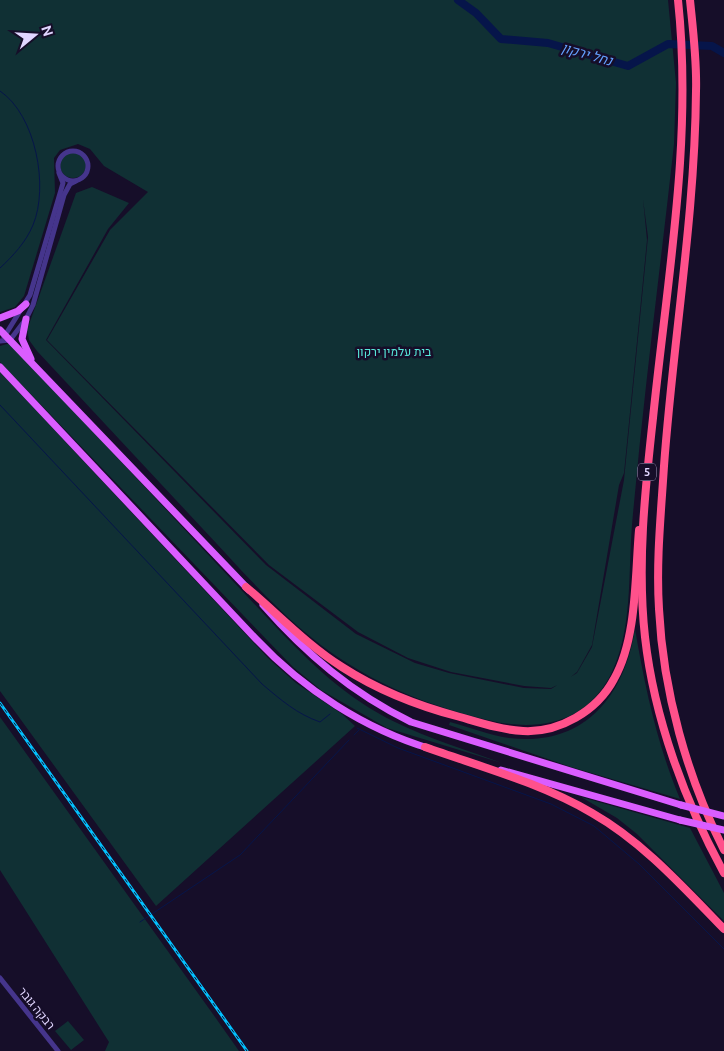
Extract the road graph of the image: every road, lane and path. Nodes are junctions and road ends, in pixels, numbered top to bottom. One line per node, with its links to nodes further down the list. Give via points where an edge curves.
1 (678, 0): 13 (highway, 5, via 682,59 681,154)
2 (690, 0): 16 (highway, 5, via 695,58 694,143 669,401 658,577 661,634 668,679 682,741)
3 (59, 173): 4 (street, via 65,179); 4 (street, via 62,155 70,150 78,151 86,158 88,168); 5 (street, via 63,183)
4 (76, 181): 7 (street, via 70,184 64,195 33,306)
5 (26, 304): 6 (main road, via 18,312); 8 (street)
6 (0, 318)
7 (26, 319): 8 (street); 10 (main road, via 22,339)
8 (3, 339): 10 (main road)
9 (0, 367): 12 (main road)
10 (40, 372): 14 (main road)
11 (0, 377): 12 (main road)
12 (18, 386): 15 (main road, via 286,668 318,694 359,719)
13 (646, 484): 14 (highway, via 629,630 621,666 609,688 589,709 548,729 506,729 389,694 335,662); 21 (highway, 5, via 642,602 656,693 691,803)
14 (246, 587): 17 (main road, bridge, via 315,659 360,694 398,716 424,728)
15 (425, 747): 18 (main road, bridge); 22 (highway, via 547,791 593,813 650,855)
16 (704, 805): 19 (highway); 20 (highway, 5)
17 (724, 816)
18 (724, 830)
19 (724, 839)
20 (724, 850)
21 (724, 873)
22 (724, 929)
23 (0, 978): 24 (street, רבקה גובר)
24 (58, 1051)

